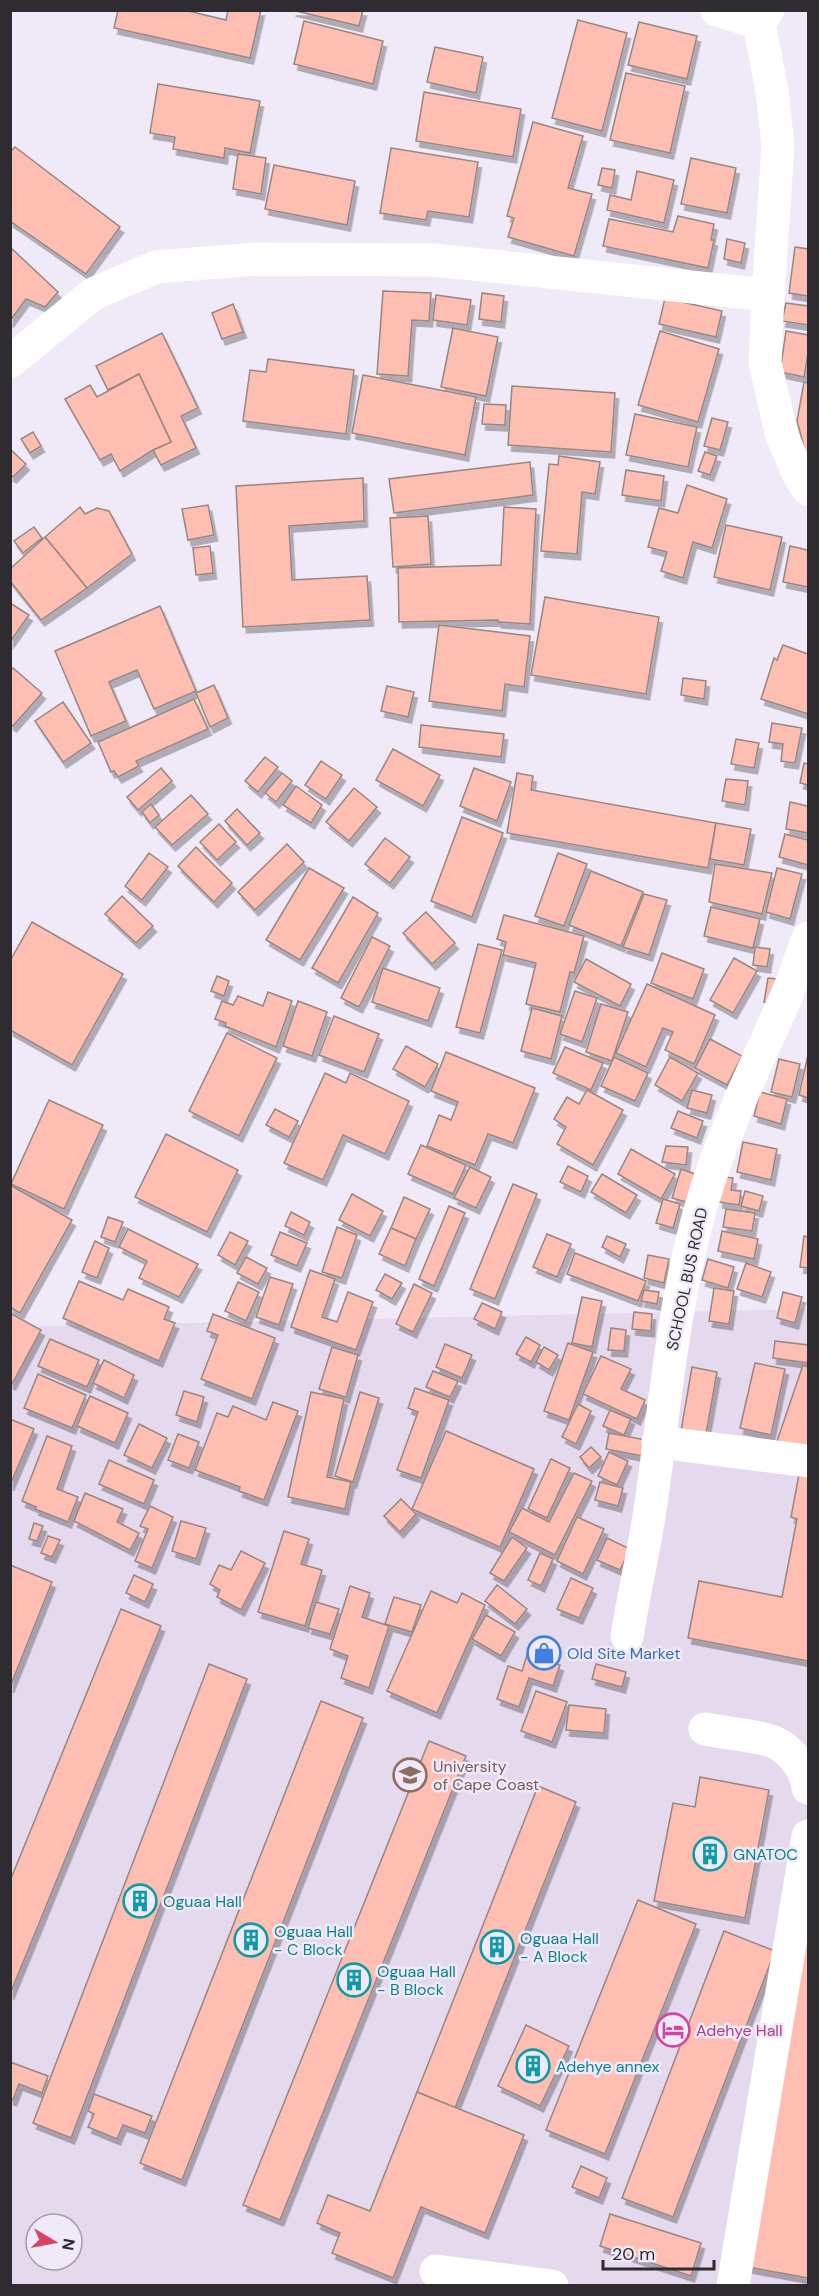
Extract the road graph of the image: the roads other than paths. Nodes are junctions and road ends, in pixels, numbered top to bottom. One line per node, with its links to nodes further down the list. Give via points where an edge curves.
1 (717, 10): 2 (street)
2 (764, 17): 3 (street, via 778,146)
3 (768, 295): 4 (street, via 434,260 255,259 156,267 93,294); 5 (street, via 765,363 782,436)
4 (10, 362)
5 (808, 489)
6 (808, 938): 7 (street, SCHOOL BUS ROAD, via 703,1200 680,1297)
7 (658, 1442): 8 (street); 9 (street, SCHOOL BUS ROAD)
8 (808, 1461)
9 (627, 1636)
10 (705, 1729): 11 (street, via 775,1742 799,1763)
11 (808, 1788)
12 (808, 1836): 15 (street)
13 (436, 2271): 14 (street)
14 (552, 2286)
15 (733, 2286)

